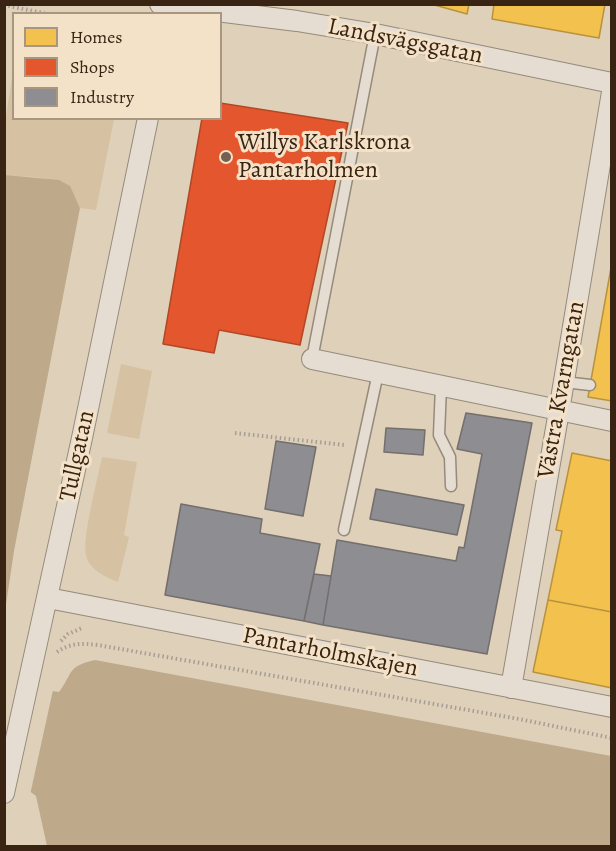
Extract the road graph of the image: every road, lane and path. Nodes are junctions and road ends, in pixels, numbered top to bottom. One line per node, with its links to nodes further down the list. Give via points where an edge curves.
1 (4, 5): 3 (path)
2 (165, 8): 4 (street, Landsvägsgatan)
3 (38, 12)
4 (205, 12)
5 (222, 14): 6 (street, Landsvägsgatan)
6 (375, 34): 7 (street, Landsvägsgatan); 10 (lane)
7 (612, 83)
8 (612, 92): 12 (street, Västra Kvarngatan)
9 (148, 120): 21 (street, Tullgatan)
10 (312, 359): 11 (street)
11 (378, 373): 14 (street); 18 (lane)
12 (564, 382): 13 (lane); 15 (street, Västra Kvarngatan)
13 (590, 385)
14 (441, 386): 15 (street); 19 (lane, via 439,435 450,457)
15 (559, 411): 16 (street); 23 (street, Västra Kvarngatan)
16 (612, 421)
17 (235, 433): 18 (path)
18 (360, 449): 20 (lane)
19 (451, 486)
20 (344, 530)
21 (48, 598): 23 (street, Pantarholmskajen); 26 (street, Tullgatan)
22 (52, 657): 25 (path, via 66,646 84,643)
23 (511, 688): 24 (street, Pantarholmskajen)
24 (612, 707)
25 (612, 738)
26 (4, 794)

